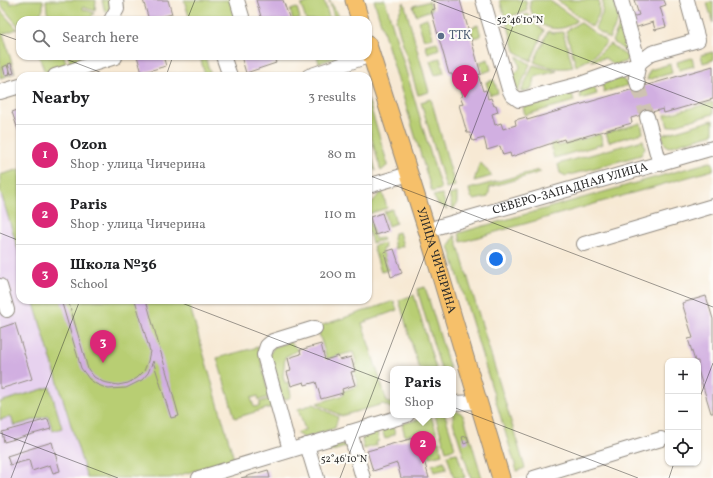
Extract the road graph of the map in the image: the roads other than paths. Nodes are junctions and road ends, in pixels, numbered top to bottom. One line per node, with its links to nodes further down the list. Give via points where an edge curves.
1 (116, 0): 7 (street, via 117,9)
2 (237, 0): 8 (street)
3 (354, 0): 9 (main road)
4 (483, 0): 14 (street, via 509,90 516,99 523,100 580,84)
5 (621, 0): 14 (street)
6 (686, 0): 14 (street, via 698,40 652,53)
7 (113, 16)
8 (242, 16)
9 (359, 16)
10 (372, 56): 24 (main road, УЛИЦА ЧИЧЕРИНА)
11 (106, 60): 15 (street)
12 (224, 60): 16 (street)
13 (347, 60): 17 (street)
14 (639, 62): 18 (street, via 636,77)
15 (68, 72)
16 (229, 72)
17 (318, 72)
18 (638, 85)
19 (16, 87): 20 (street)
20 (0, 92)
21 (647, 117): 23 (street)
22 (713, 148): 23 (street, СЕВЕРО-ЗАПАДНАЯ УЛИЦА)
23 (660, 164): 27 (street, СЕВЕРО-ЗАПАДНАЯ УЛИЦА)
24 (409, 174): 25 (street); 27 (main road, УЛИЦА ЧИЧЕРИНА)
25 (372, 185)
26 (713, 206): 28 (street)
27 (427, 230): 32 (main road, УЛИЦА ЧИЧЕРИНА)
28 (584, 244)
29 (0, 286): 30 (street)
30 (7, 310)
31 (315, 328): 38 (street, via 273,341 267,346 264,355)
32 (478, 402): 33 (street); 42 (main road, УЛИЦА ЧИЧЕРИНА)
33 (456, 403)
34 (397, 418): 35 (street)
35 (350, 432): 37 (street); 41 (street)
36 (661, 439): 43 (street)
37 (308, 445): 38 (street); 40 (street)
38 (290, 450): 39 (street)
39 (199, 478)
40 (317, 478)
41 (363, 478)
42 (501, 478)
43 (534, 478)

